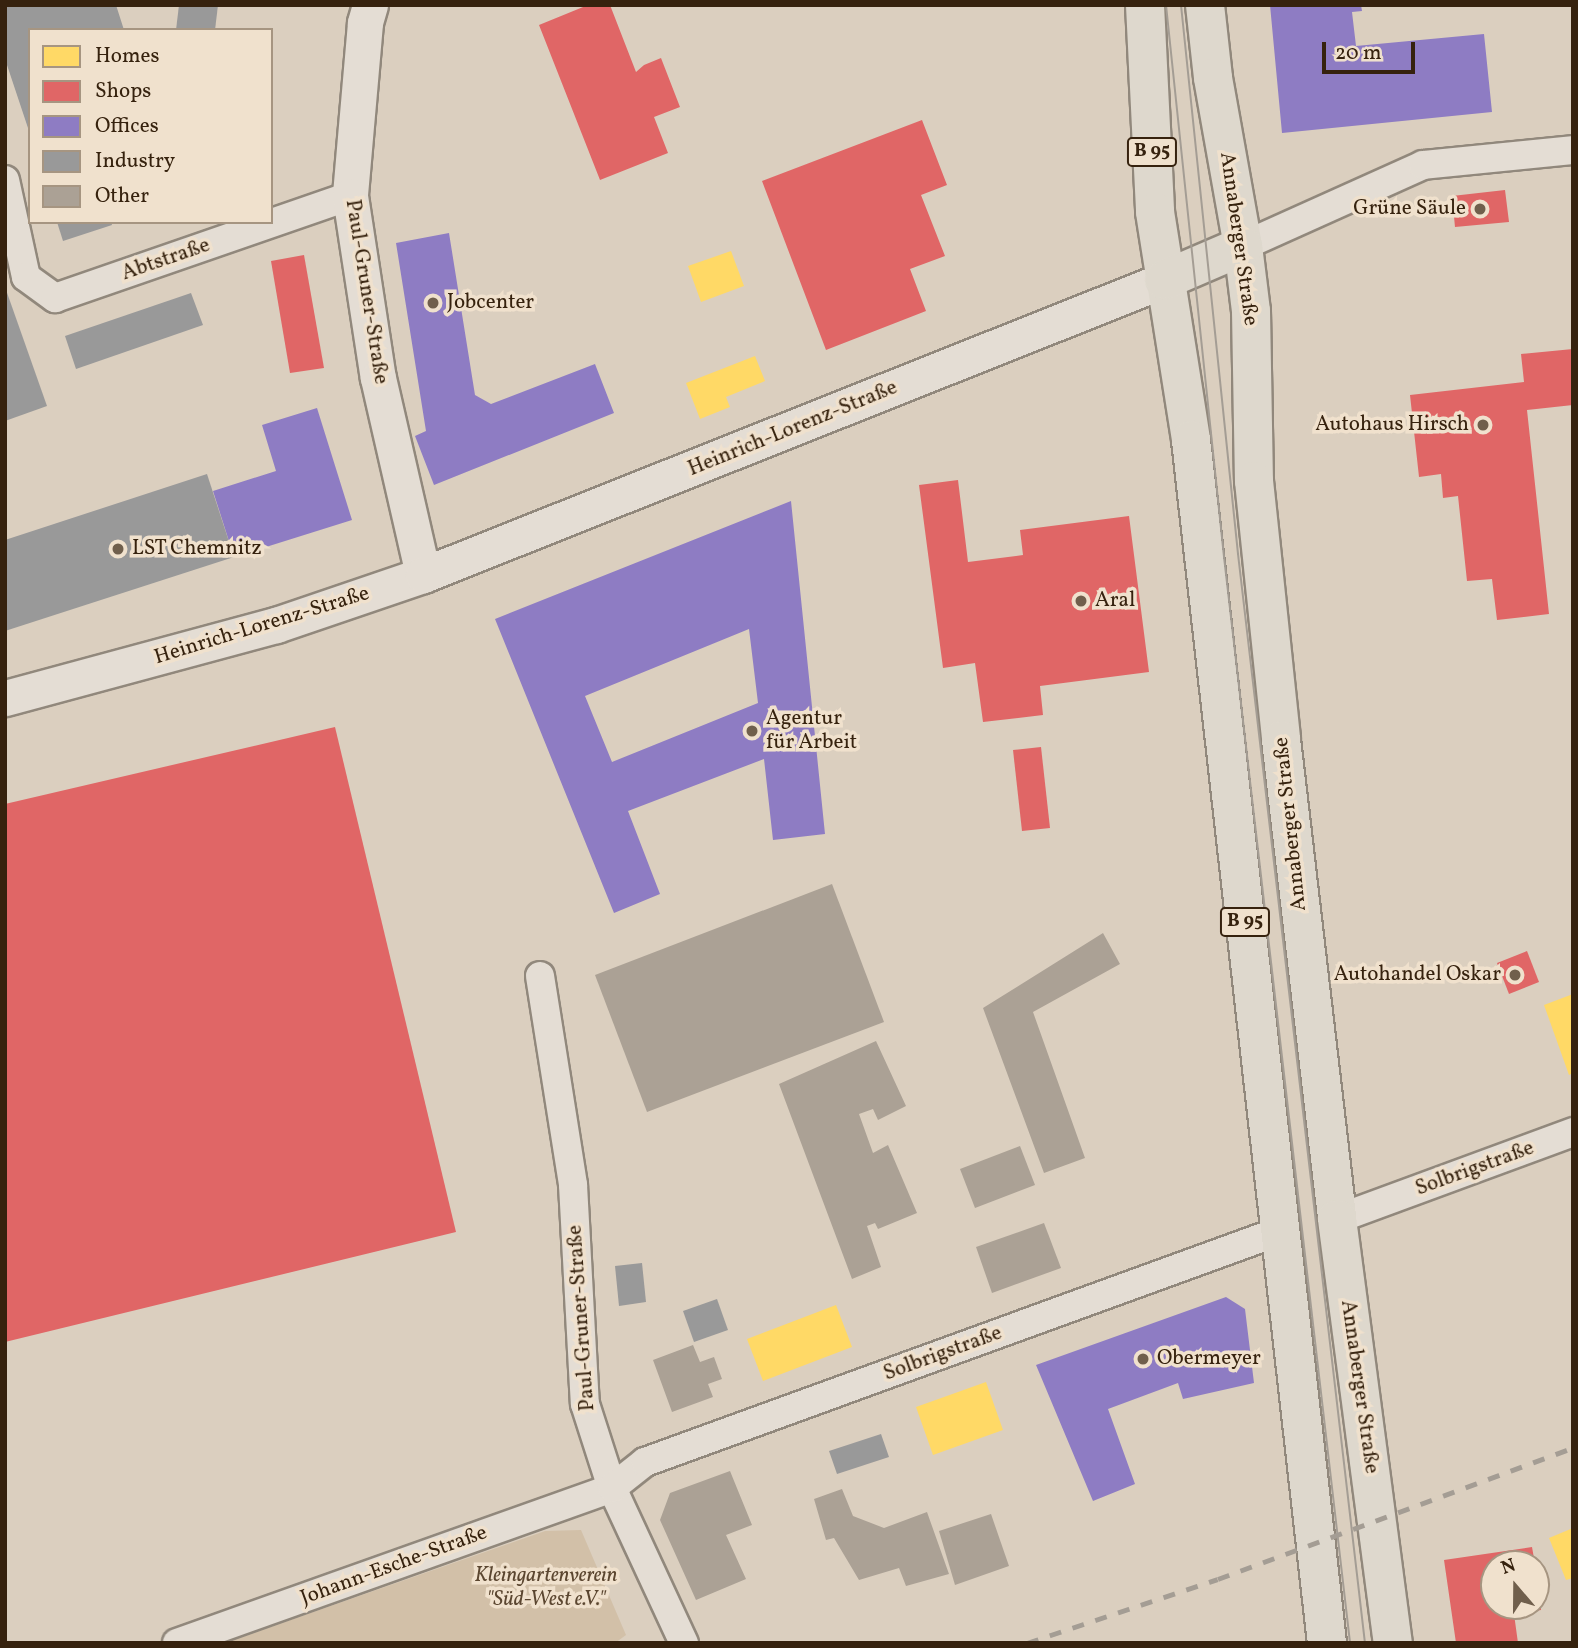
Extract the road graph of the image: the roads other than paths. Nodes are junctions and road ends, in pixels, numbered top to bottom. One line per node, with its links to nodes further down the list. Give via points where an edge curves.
1 (370, 5): 6 (street, Paul-Gruner-Straße)
2 (1145, 5): 10 (main road, B 95, via 1155,212)
3 (1205, 5): 9 (main road, Annaberger Straße / B 95)
4 (1573, 150): 9 (street, Heinrich-Lorenz-Straße, via 1423,165)
5 (5, 180): 8 (street, Abtstraße, via 26,277 55,298)
6 (350, 196): 7 (street, Abtstraße); 11 (street, Paul-Gruner-Straße, via 378,378)
7 (273, 223)
8 (269, 224)
9 (1243, 246): 10 (main road, Heinrich-Lorenz-Straße); 15 (main road, Annaberger Straße / B 95, via 1251,312 1255,481)
10 (1164, 280): 11 (street, Heinrich-Lorenz-Straße); 16 (main road, B 95, via 1191,440)
11 (423, 575): 12 (street, Heinrich-Lorenz-Straße, via 276,625)
12 (5, 698)
13 (540, 976): 17 (street, Paul-Gruner-Straße, via 573,1185 584,1404)
14 (1573, 1132): 15 (street, Solbrigstraße)
15 (1337, 1219): 21 (main road, Annaberger Straße / B 95)
16 (1280, 1231): 17 (street, Solbrigstraße, via 645,1462); 20 (main road, B 95)
17 (612, 1488): 18 (street, Johann-Esche-Straße); 19 (street, Paul-Gruner-Straße)
18 (177, 1643)
19 (684, 1643)
20 (1327, 1643)
21 (1393, 1643)

